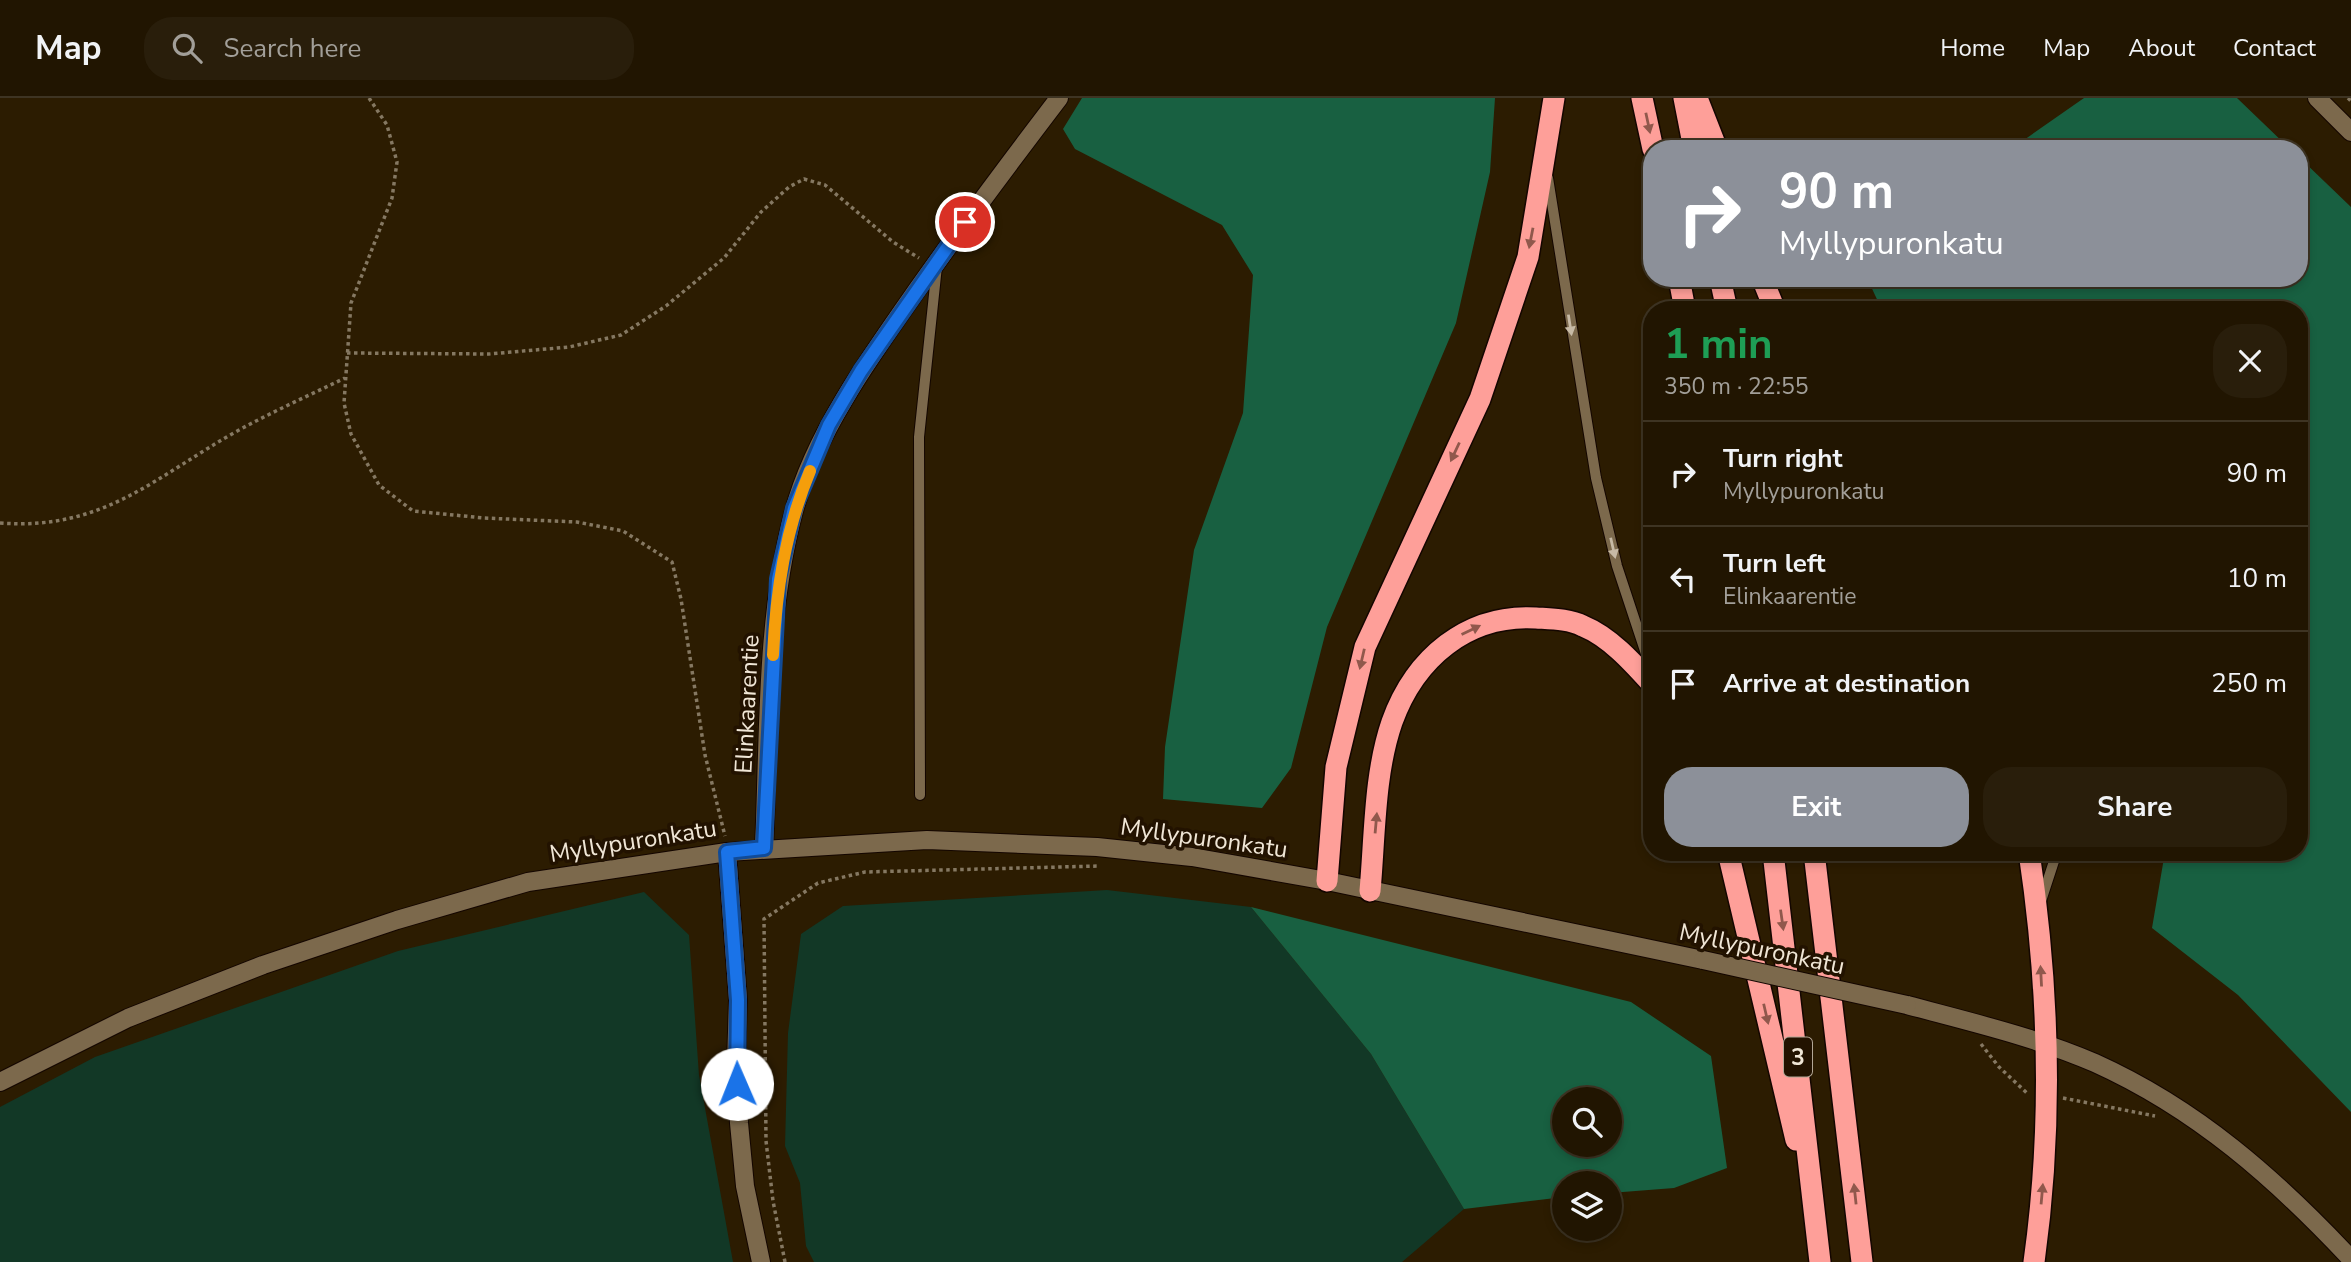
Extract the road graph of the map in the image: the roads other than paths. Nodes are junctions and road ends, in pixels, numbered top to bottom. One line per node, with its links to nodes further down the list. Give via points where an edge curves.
1 (1059, 98): 12 (street, Elinkaarentie)
2 (1554, 98): 11 (highway)
3 (1643, 98): 8 (highway, one-way to 8)
4 (1684, 98): 9 (highway)
5 (1697, 98): 10 (highway)
6 (2317, 98): 7 (street)
7 (2351, 132)
8 (1651, 140)
9 (1692, 140)
10 (1713, 140)
11 (1546, 160): 13 (lane, one-way to 13, via 1596,478 1617,566); 23 (highway, one-way to 23, via 1528,257 1480,399 1365,647 1336,767)
12 (935, 265): 15 (lane, via 919,437); 16 (street, Elinkaarentie, via 829,425 794,508 778,579)
13 (1643, 645)
14 (1643, 674): 24 (highway, one-way to 14, via 1381,765 1392,722 1423,664 1447,643 1474,626 1501,619 1556,619 1584,626)
15 (920, 795)
16 (764, 848): 17 (street, Myllypuronkatu); 23 (street, Myllypuronkatu, via 928,840 1097,847)
17 (727, 852): 27 (street, Myllypuronkatu, via 527,882 397,920 263,965 128,1018); 30 (street, via 738,1000 739,1123 745,1186)
18 (1730, 861): 28 (highway, one-way to 28)
19 (1774, 861): 28 (highway, 3, one-way to 28)
20 (1815, 861): 32 (highway, 3, one-way to 20)
21 (2030, 861): 25 (highway)
22 (2054, 861): 25 (lane)
23 (1327, 881): 24 (street, Myllypuronkatu)
24 (1370, 891): 26 (street, Myllypuronkatu, bridge, via 1907,1005)
25 (2038, 911): 26 (highway, one-way to 25)
26 (2044, 1044): 29 (street, Myllypuronkatu, via 2152,1091 2211,1129 2295,1199); 33 (highway, one-way to 26, via 2043,1181)
27 (0, 1082)
28 (1818, 1229): 31 (highway, 3)
29 (2351, 1259)
30 (761, 1262)
31 (1820, 1262)
32 (1862, 1262)
33 (2034, 1262)

